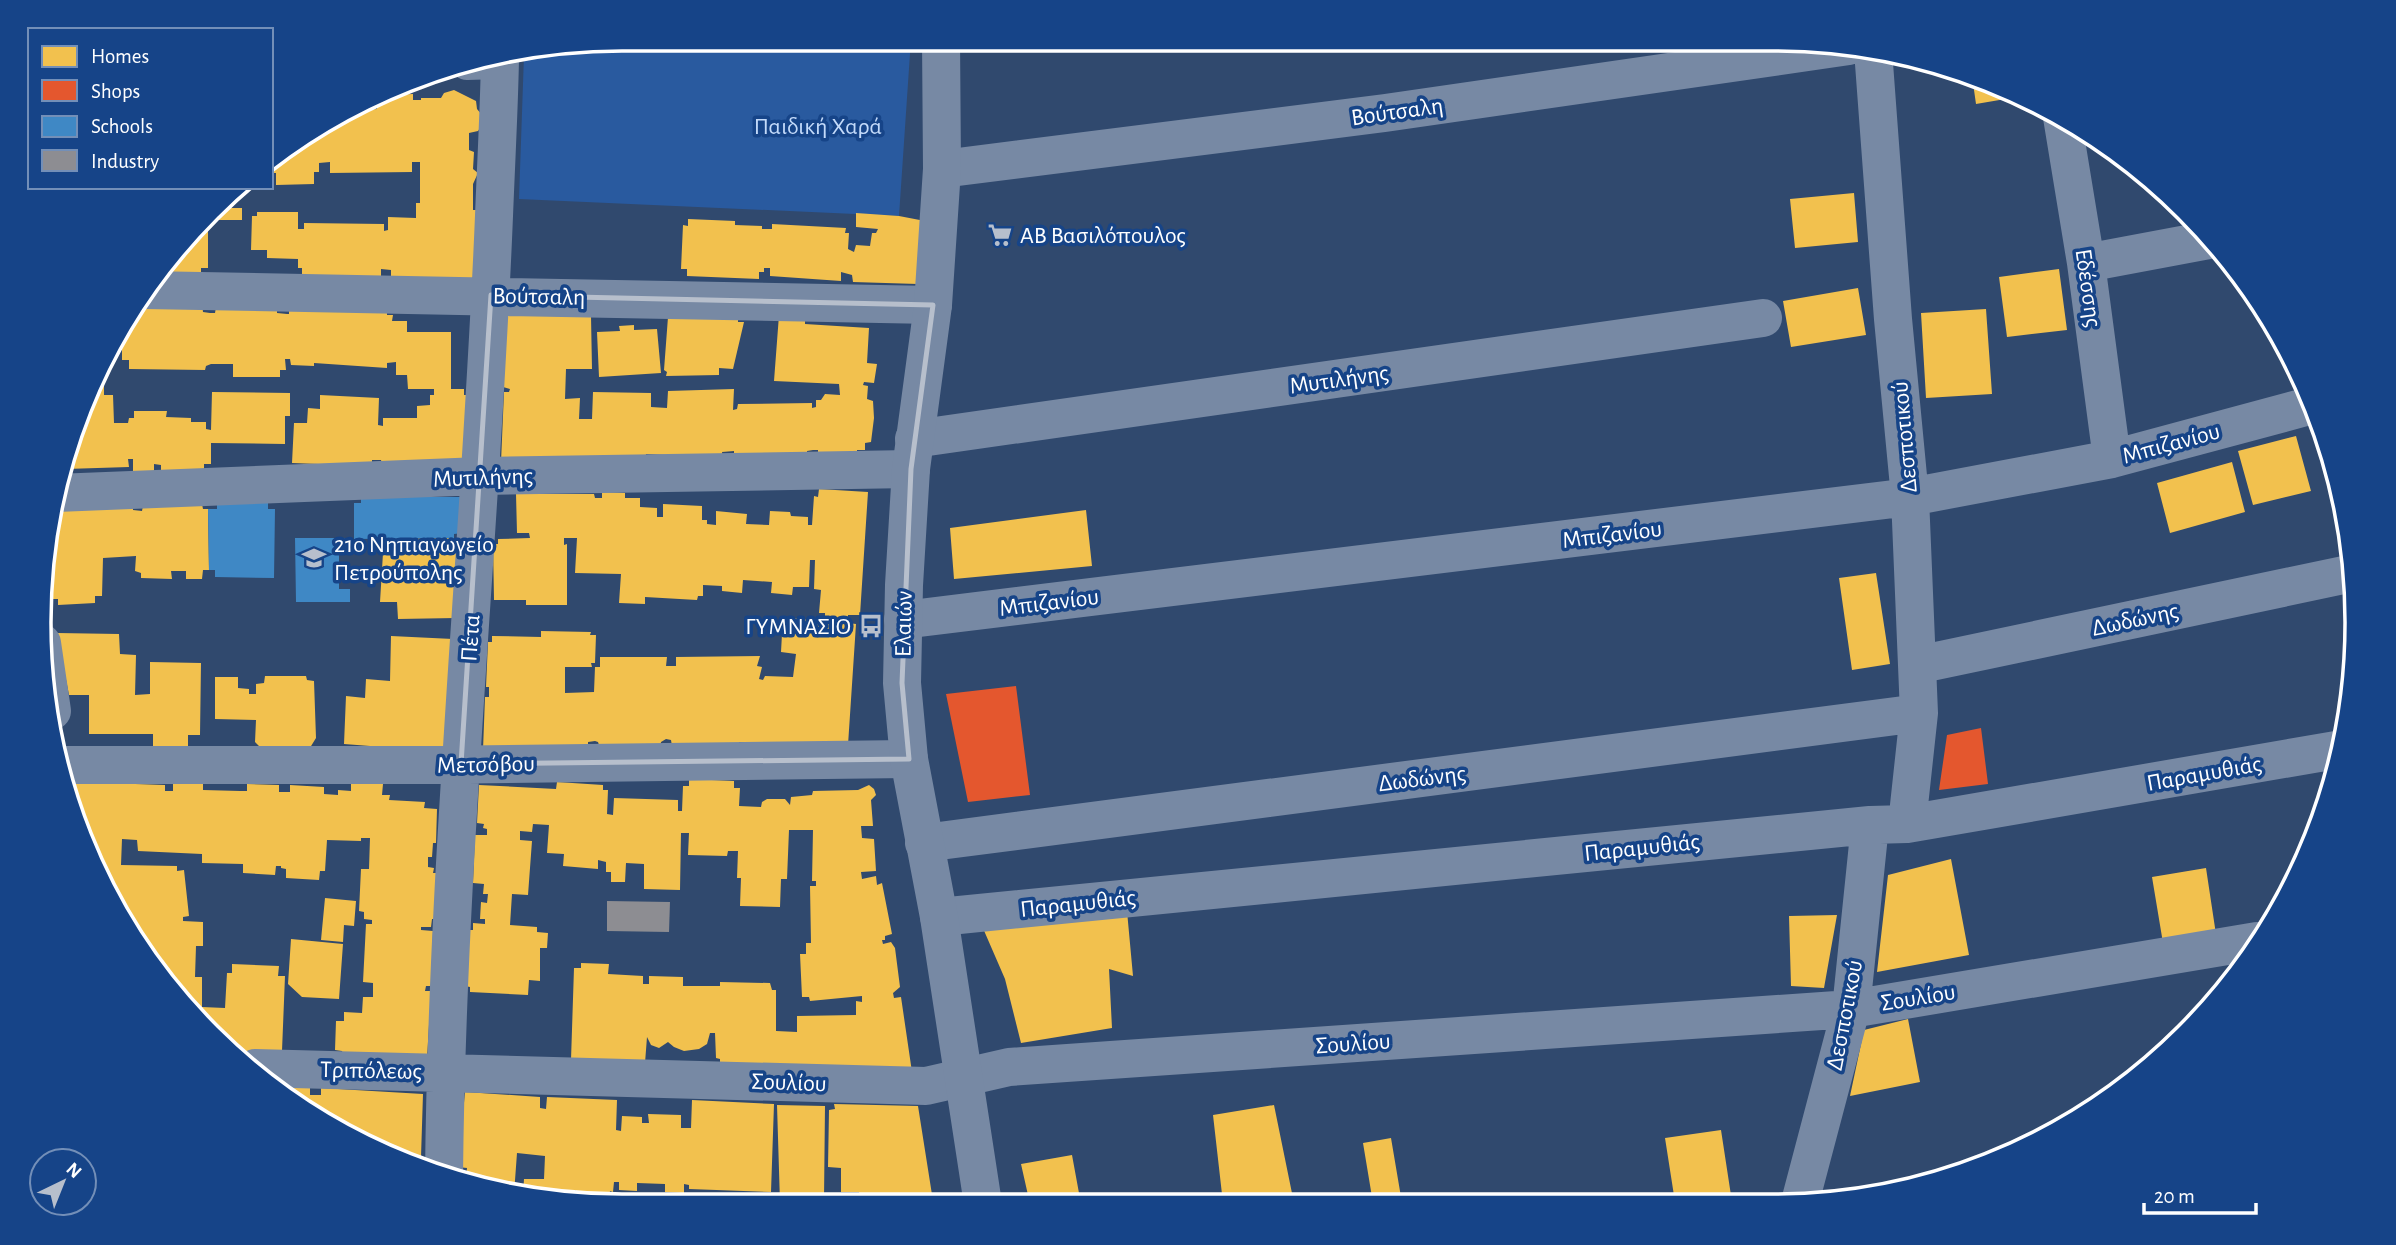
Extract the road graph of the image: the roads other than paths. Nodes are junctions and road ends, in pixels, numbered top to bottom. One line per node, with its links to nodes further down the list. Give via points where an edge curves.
1 (941, 51): 6 (street, Ελαιών)
2 (1809, 52): 6 (street, Βούτσαλη, via 1385,113)
3 (1874, 60): 18 (street, Δεσποτικού)
4 (489, 67): 10 (street, Πέτα)
5 (2064, 130): 8 (street, Εδέσσης)
6 (943, 169): 11 (street, Ελαιών)
7 (2199, 242): 8 (street)
8 (2086, 262): 15 (street, Εδέσσης)
9 (158, 290): 10 (street, Βούτσαλη)
10 (491, 295): 11 (street, Βούτσαλη); 16 (street, Πέτα)
11 (933, 304): 14 (street, Ελαιών)
12 (1763, 318): 14 (street, Μυτιλήνης)
13 (2303, 408): 15 (street, Μπιζανίου)
14 (912, 454): 16 (street, Μυτιλήνης); 20 (street, Ελαιών)
15 (2112, 458): 18 (street, Μπιζανίου)
16 (481, 477): 17 (street, Μυτιλήνης); 25 (street, Πέτα)
17 (66, 493)
18 (1910, 497): 20 (street, Μπιζανίου); 21 (street, Δεσποτικού)
19 (2343, 575): 21 (street, Δωδώνης)
20 (903, 620): 24 (street, Ελαιών, via 902,683)
21 (1917, 665): 22 (street, Δεσποτικού)
22 (1919, 713): 27 (street, Δεσποτικού); 29 (street, Δωδώνης)
23 (2330, 751): 27 (street, Παραμυθιάς)
24 (909, 759): 25 (street, Μετσόβου); 29 (street, Ελαιών)
25 (461, 764): 26 (street, Μετσόβου); 34 (street, Πέτα)
26 (69, 765)
27 (1907, 824): 28 (street, Παραμυθιάς)
28 (1870, 825): 30 (street, Παραμυθιάς); 32 (street, Δεσποτικού)
29 (924, 843): 30 (street, Ελαιών)
30 (939, 917): 35 (street, Ελαιών)
31 (2247, 943): 32 (street, Σουλίου)
32 (1850, 1009): 35 (street, Σουλίου, via 1009,1067); 37 (street, Δεσποτικού)
33 (265, 1068): 34 (street, Τριπόλεως)
34 (445, 1072): 35 (street, Σουλίου, via 926,1086); 36 (street, Πέτα)
35 (962, 1079): 38 (street, Ελαιών)
36 (444, 1166)
37 (1802, 1193)
38 (981, 1194)

